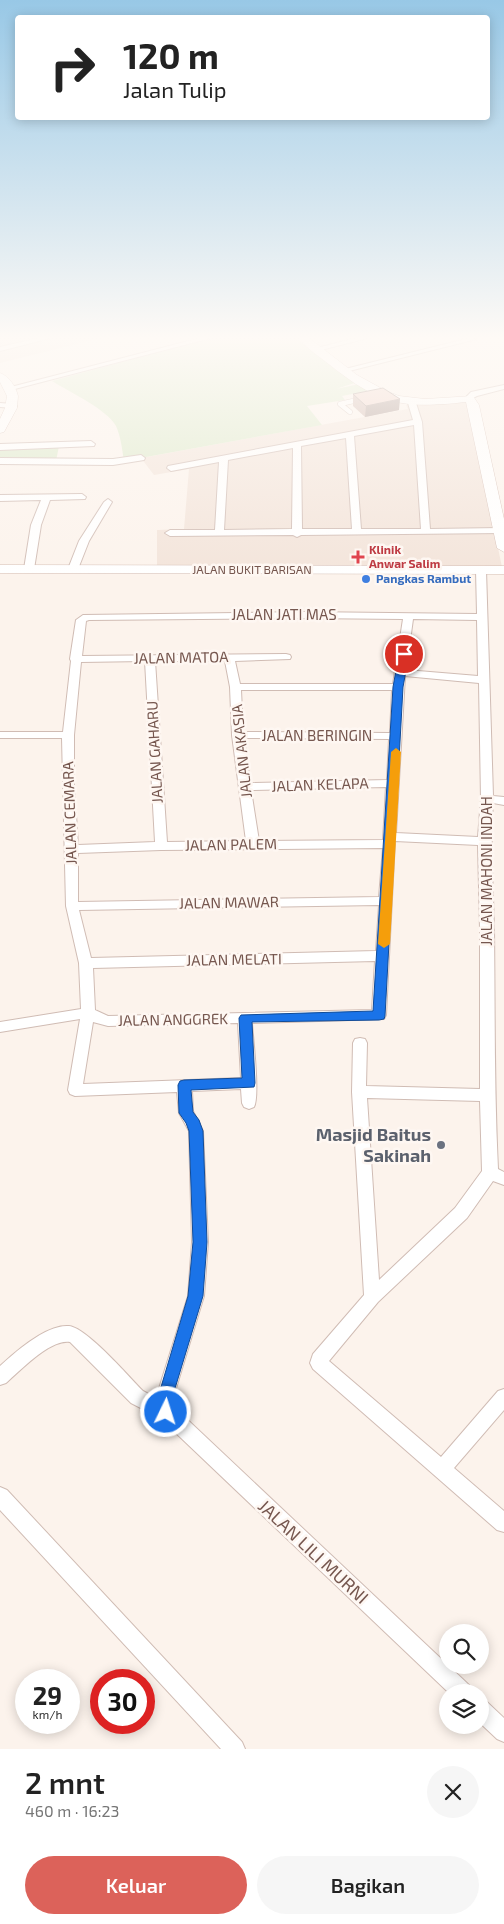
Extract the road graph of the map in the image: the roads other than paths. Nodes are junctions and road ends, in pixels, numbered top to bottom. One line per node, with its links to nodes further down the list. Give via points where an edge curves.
1 (476, 420): 16 (street)
2 (418, 422): 3 (street); 15 (street)
3 (350, 435): 5 (street); 18 (street)
4 (91, 444): 6 (street)
5 (297, 445): 8 (street); 20 (street)
6 (0, 447)
7 (141, 458): 9 (street, via 113,462)
8 (224, 458): 10 (street); 19 (street)
9 (0, 461)
10 (171, 468)
11 (82, 497): 13 (street)
12 (0, 498): 13 (street)
13 (46, 498): 23 (street, via 36,525)
14 (108, 502): 24 (street, via 84,542)
15 (426, 531): 16 (street); 18 (street)
16 (501, 531): 21 (street)
17 (170, 533): 19 (street)
18 (357, 533): 20 (street)
19 (219, 534): 20 (street)
20 (297, 534)
21 (504, 548)
22 (0, 569): 23 (street, JALAN BUKIT BARISAN)
23 (29, 569): 24 (street, JALAN BUKIT BARISAN)
24 (73, 569): 25 (street, JALAN BUKIT BARISAN)
25 (481, 570): 26 (street, JALAN BUKIT BARISAN); 28 (street, JALAN MAHONI INDAH)
26 (504, 570)
27 (409, 615): 28 (street, JALAN JATI MAS); 29 (street, JALAN JATI MAS); 34 (street)
28 (481, 616): 35 (street, JALAN MAHONI INDAH)
29 (87, 617): 33 (street, JALAN CEMARA, via 81,620)
30 (230, 657): 31 (street, JALAN MATOA); 32 (street, JALAN MATOA); 36 (street, JALAN AKASIA)
31 (286, 657)
32 (150, 658): 33 (street, JALAN MATOA); 49 (street, JALAN GAHARU)
33 (75, 659): 39 (street, JALAN CEMARA)
34 (402, 673): 35 (street); 37 (street)
35 (483, 680): 44 (street, JALAN MAHONI INDAH)
36 (235, 687): 37 (street); 40 (street, JALAN AKASIA)
37 (398, 687): 41 (street)
38 (0, 735): 39 (street)
39 (68, 735): 50 (street, JALAN CEMARA)
40 (238, 735): 41 (street, JALAN BERINGIN); 43 (street, JALAN AKASIA)
41 (397, 736): 42 (street)
42 (394, 783): 43 (street, JALAN KELAPA); 46 (street)
43 (245, 787): 48 (street, JALAN AKASIA)
44 (487, 799): 45 (street); 47 (street, JALAN MAHONI INDAH)
45 (504, 801)
46 (390, 840): 47 (street, JALAN PALEM); 48 (street, JALAN PALEM); 51 (street)
47 (484, 841): 62 (street, JALAN MAHONI INDAH)
48 (253, 844): 49 (street, JALAN PALEM)
49 (161, 846): 50 (street, JALAN PALEM)
50 (72, 848): 52 (street, JALAN CEMARA)
51 (386, 901): 52 (street, JALAN MAWAR); 53 (street)
52 (72, 906): 54 (street, JALAN CEMARA)
53 (383, 956): 54 (street, JALAN MELATI); 56 (street, JALAN ANGGREK, via 379,1016)
54 (86, 963): 55 (street, JALAN CEMARA)
55 (88, 1013): 56 (street, JALAN ANGGREK, via 108,1021); 57 (street); 60 (street, JALAN CEMARA, via 75,1090)
56 (246, 1018): 59 (street)
57 (0, 1027)
58 (360, 1043): 61 (street)
59 (249, 1083): 60 (street); 63 (street)
60 (184, 1085): 68 (street, via 186,1113 196,1131 200,1242 196,1296 165,1395)
61 (359, 1092): 62 (street); 65 (street)
62 (487, 1095): 64 (street, JALAN MAHONI INDAH)
63 (249, 1103)
64 (497, 1176): 65 (street)
65 (372, 1297): 69 (street, via 319,1360 320,1365)
66 (0, 1377): 68 (street, JALAN LILI MURNI, via 32,1351 66,1333 76,1336 136,1397)
67 (504, 1397): 69 (street)
68 (166, 1412): 72 (street, JALAN LILI MURNI)
69 (442, 1468): 71 (street)
70 (0, 1496): 75 (street)
71 (504, 1522)
72 (454, 1684)
73 (489, 1718): 74 (street)
74 (504, 1732)
75 (235, 1749)

